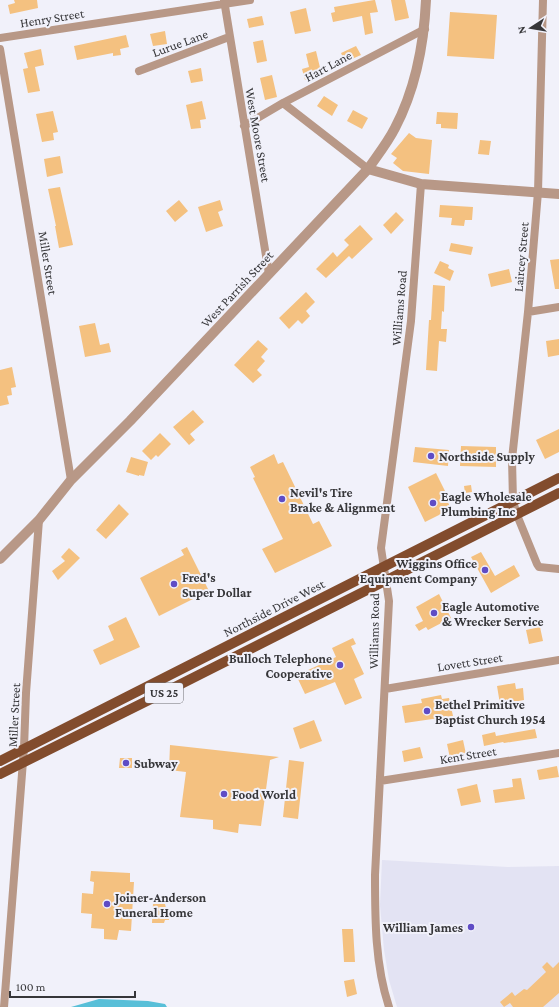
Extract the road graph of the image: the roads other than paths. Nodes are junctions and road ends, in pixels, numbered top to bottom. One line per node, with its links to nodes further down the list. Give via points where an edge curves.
1 (250, 0): 4 (street, Henry Street)
2 (426, 0): 5 (street, West Parrish Street)
3 (543, 0): 14 (street, Laircey Street)
4 (224, 2): 6 (street, West Moore Street); 7 (street, Henry Street)
5 (425, 29): 10 (street, Hart Lane); 12 (street, West Parrish Street, via 415,79 405,107 395,129)
6 (229, 37): 9 (street, Lurue Lane); 11 (street, West Moore Street)
7 (0, 38)
8 (0, 49): 20 (street, Miller Street)
9 (139, 71)
10 (284, 103): 11 (street, Hart Lane); 12 (street)
11 (244, 126): 16 (street, West Moore Street)
12 (368, 169): 13 (street); 16 (street, West Parrish Street)
13 (421, 184): 14 (street); 26 (street, Williams Road, via 411,321 381,548)
14 (538, 192): 15 (street); 18 (street, Laircey Street)
15 (559, 194)
16 (269, 274): 20 (street, West Parrish Street)
17 (559, 307): 18 (street)
18 (528, 312): 22 (street, Laircey Street, via 512,459)
19 (559, 478): 22 (main road, Northside Drive West / US 25)
20 (71, 480): 24 (street, West Parrish Street)
21 (559, 493): 23 (main road, Northside Drive West / US 25)
22 (513, 501): 23 (street, Laircey Street); 26 (main road, Northside Drive West / US 25)
23 (517, 515): 27 (street, Laircey Street, via 539,567); 28 (main road, Northside Drive West / US 25)
24 (40, 520): 25 (street, West Parrish Street); 31 (street, Miller Street)
25 (0, 559)
26 (383, 567): 28 (street, Williams Road); 31 (main road, Northside Drive West / US 25)
27 (559, 569)
28 (385, 580): 30 (street, Williams Road, via 389,601); 34 (main road, Northside Drive West / US 25)
29 (559, 660): 30 (street, Lovett Street)
30 (385, 689): 36 (street, Williams Road)
31 (24, 748): 33 (main road, Northside Drive West / US 25); 34 (street, Miller Street)
32 (559, 753): 36 (street, Kent Street)
33 (0, 760)
34 (23, 761): 35 (main road, Northside Drive West / US 25); 37 (street, Miller Street)
35 (0, 774)
36 (380, 781): 38 (street, Williams Road, via 374,914 381,975)
37 (4, 1007)
38 (389, 1007)

